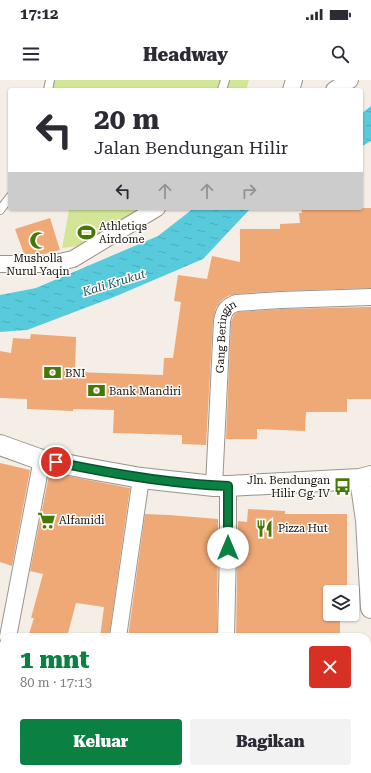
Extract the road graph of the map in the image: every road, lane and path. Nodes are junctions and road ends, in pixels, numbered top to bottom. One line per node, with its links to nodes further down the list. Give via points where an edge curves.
1 (350, 80): 2 (street)
2 (337, 88)
3 (8, 200): 4 (lane)
4 (0, 210)
5 (154, 210): 6 (street, via 73,259 51,264)
6 (0, 264)
7 (371, 297): 12 (street, Gang Beringin, via 281,300 236,303 229,306 222,321)
8 (0, 445): 9 (street)
9 (42, 459): 10 (street); 15 (street)
10 (141, 478): 12 (street); 16 (street)
11 (365, 478): 12 (street); 13 (street)
12 (221, 486): 17 (street, via 228,548)
13 (371, 582): 14 (street)
14 (371, 608)
15 (9, 633)
16 (119, 633)
17 (226, 633)

